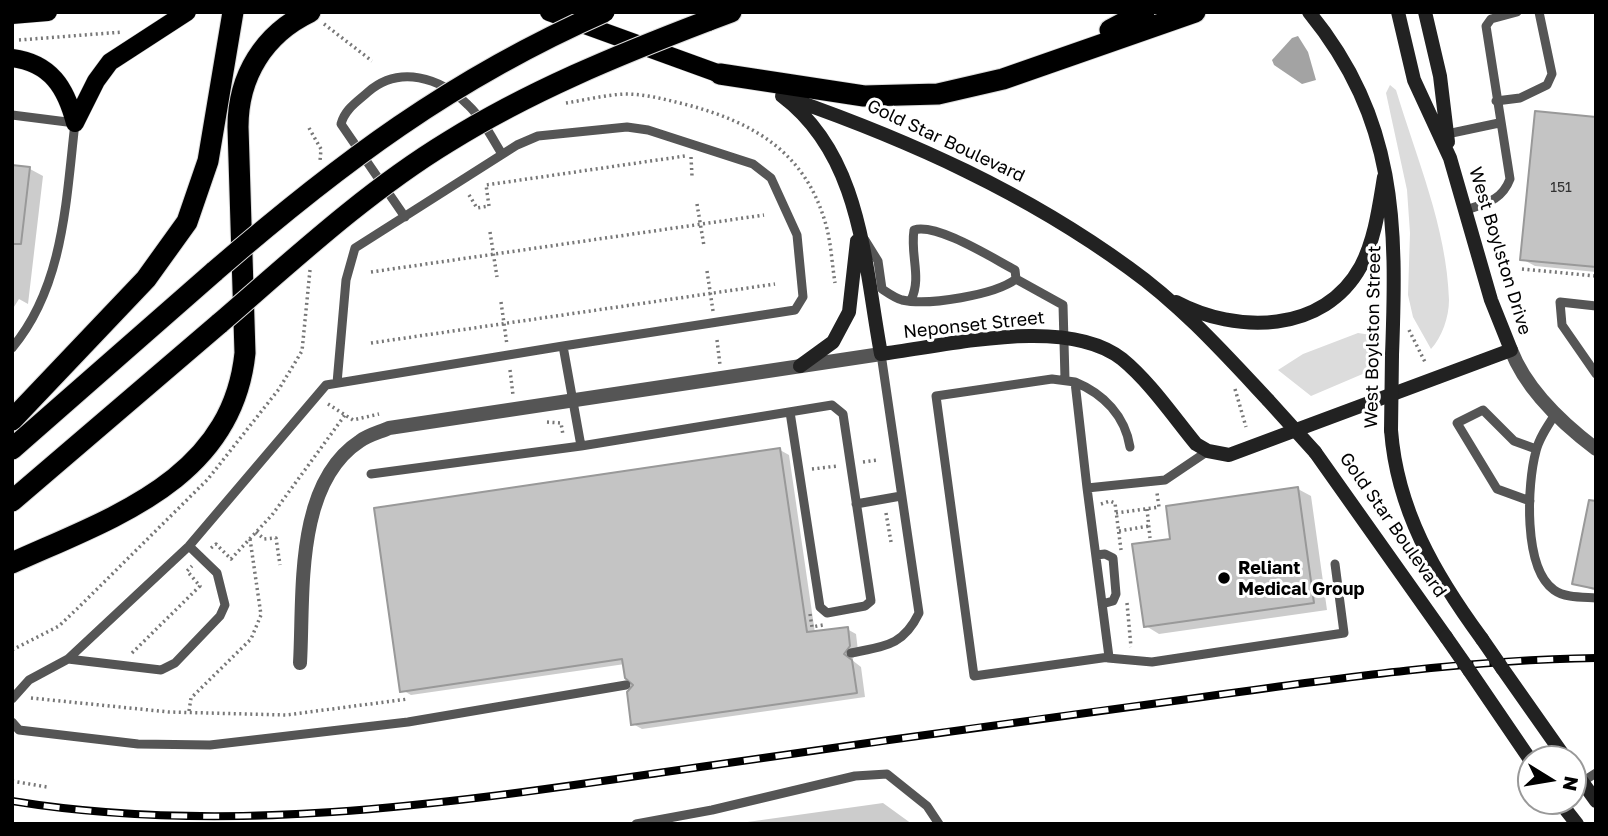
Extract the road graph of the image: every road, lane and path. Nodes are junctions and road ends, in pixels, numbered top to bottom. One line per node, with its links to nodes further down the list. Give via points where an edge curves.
1 (48, 12): 14 (main road)
2 (187, 12): 16 (main road)
3 (233, 12): 76 (highway, via 202,183 180,235 146,279)
4 (550, 12): 20 (main road, Gold Star Boulevard)
5 (604, 12): 82 (highway, bridge, via 449,91 334,170)
6 (731, 12): 94 (highway, bridge, via 613,56 446,143 380,189)
7 (1144, 12): 21 (highway)
8 (1195, 12): 21 (highway)
9 (1309, 12): 30 (main road, West Boylston Street, via 1350,72)
10 (1398, 12): 29 (main road, West Boylston Drive, via 1414,80)
11 (1425, 12): 27 (main road, West Boylston Drive)
12 (1517, 12): 23 (lane, via 1491,19 1486,26)
13 (1539, 12): 23 (lane, via 1552,74 1548,85 1520,98)
14 (12, 15)
15 (314, 17): 19 (path); 109 (highway, via 283,27 262,48 240,101 237,127 245,354 240,383 226,416 198,458 168,486 135,507)
16 (157, 31): 17 (path); 26 (main road, via 110,62)
17 (12, 41)
18 (12, 58): 26 (main road, via 46,68 61,83)
19 (372, 61)
20 (720, 74): 21 (highway, via 864,96 938,94); 22 (main road, Gold Star Boulevard)
21 (1003, 79)
22 (782, 96): 38 (main road, via 814,125 836,157); 49 (main road, Gold Star Boulevard, via 876,130 1007,190 1073,229)
23 (1496, 101): 25 (lane)
24 (12, 115): 26 (lane)
25 (1499, 123): 27 (lane); 34 (lane, via 1510,179 1505,192 1494,201)
26 (75, 124): 61 (lane, via 52,274 39,307)
27 (1447, 134): 29 (main road, West Boylston Drive)
28 (502, 154): 36 (lane); 36 (lane, via 469,105 436,82 407,74 381,81 344,113 341,124); 60 (lane, via 538,136 627,127 648,130 753,164 771,178 797,235 803,297 795,310)
29 (1450, 158): 34 (main road, West Boylston Drive)
30 (1386, 164): 49 (main road, via 1374,228 1360,267 1341,291 1316,310 1279,322 1229,321 1189,309); 127 (main road, West Boylston Street, bridge, via 1394,223 1391,430 1396,472 1419,539 1447,591)
31 (692, 176): 32 (path, via 690,155 486,185 487,207 477,208)
32 (468, 195)
33 (697, 204): 37 (path)
34 (1466, 211): 62 (main road, West Boylston Drive, via 1491,300)
35 (764, 215): 37 (path)
36 (405, 217): 70 (lane, via 355,248 346,280)
37 (700, 224): 40 (path); 41 (path)
38 (858, 230): 51 (lane, via 878,261 882,289 901,300); 63 (main road); 65 (main road, via 849,312 833,342)
39 (491, 232): 41 (path)
40 (704, 246)
41 (494, 254): 44 (path); 46 (path)
42 (1522, 269): 45 (path)
43 (708, 271): 50 (path)
44 (371, 272)
45 (1596, 276)
46 (496, 277)
47 (1016, 279): 51 (lane, via 1003,289); 51 (lane, via 1015,270 923,227 914,230 911,250 918,285); 57 (lane, via 1063,305)
48 (775, 284): 50 (path)
49 (1156, 292): 126 (main road, Gold Star Boulevard, bridge, via 1220,347 1315,452)
50 (710, 294): 54 (path); 56 (path)
51 (911, 300)
52 (500, 302): 56 (path)
53 (1596, 306): 67 (lane, via 1560,302 1562,325)
54 (713, 316)
55 (1404, 320): 64 (path)
56 (504, 324): 58 (path); 59 (path)
57 (1063, 337): 63 (main road, Neponset Street, via 1036,335); 69 (lane); 85 (main road, Neponset Street, via 1119,357 1196,444)
58 (371, 343)
59 (507, 346)
60 (563, 346): 70 (lane); 72 (lane)
61 (12, 348)
62 (1511, 350): 74 (street, West Boylston Drive, via 1516,364); 85 (main road, via 1240,452)
63 (881, 354): 65 (street); 93 (lane)
64 (1425, 362)
65 (800, 366): 72 (street)
66 (510, 370): 71 (path)
67 (1596, 374)
68 (1232, 380): 78 (path)
69 (1070, 381): 81 (lane, via 1100,396 1123,421); 91 (lane); 117 (lane, via 936,396 963,606 974,676)
70 (337, 383): 106 (lane, via 326,385 313,398)
71 (513, 395)
72 (575, 400): 80 (lane); 119 (street, via 390,428 360,440 339,459 319,491 307,534)
73 (790, 412): 80 (lane); 96 (lane, via 832,405 843,414); 96 (lane, via 820,607 827,613 871,601)
74 (1556, 413): 83 (lane); 84 (street, West Boylston Drive)
75 (345, 415): 102 (path)
76 (12, 420)
77 (547, 422): 79 (path, via 561,423)
78 (1246, 427)
79 (563, 435)
80 (580, 446): 90 (lane)
81 (1130, 447)
82 (12, 449)
83 (1536, 449): 95 (lane); 95 (lane, via 1514,442 1483,410 1457,423 1497,489)
84 (1596, 449)
85 (1208, 451): 91 (lane, via 1165,480)
86 (878, 460): 87 (path)
87 (859, 462)
88 (838, 466): 89 (path)
89 (812, 469)
90 (371, 474)
91 (1087, 488): 108 (lane)
92 (1157, 493): 97 (path, via 1159,507)
93 (901, 496): 96 (lane); 116 (lane, via 919,613 909,633 885,646)
94 (12, 501)
95 (1530, 501): 113 (lane, via 1530,533 1541,577 1554,591)
96 (856, 504)
97 (1147, 509): 99 (path); 100 (path)
98 (886, 513): 105 (path)
99 (1116, 513)
100 (1149, 526): 101 (path); 103 (path)
101 (1119, 531)
102 (256, 532): 104 (path); 111 (path, via 264,539 276,538)
103 (1150, 538)
104 (250, 539): 107 (path, via 231,559 216,544); 124 (path, via 261,615 251,639 191,698)
105 (891, 542)
106 (189, 546): 118 (lane); 118 (lane, via 217,572 225,606 175,663 161,670)
107 (211, 548)
108 (1096, 555): 114 (lane); 114 (lane, via 1113,558 1116,581 1113,601)
109 (12, 563)
110 (1335, 564): 117 (lane, via 1344,633 1152,662)
111 (280, 565)
112 (192, 566): 115 (path, via 187,572 200,586)
113 (1596, 598)
114 (1102, 604): 117 (lane)
115 (132, 653)
116 (851, 653)
117 (1108, 657)
118 (68, 659): 122 (lane, via 29,680)
119 (300, 663)
120 (626, 685): 125 (lane, via 408,722 210,745 138,744)
121 (31, 698): 124 (path)
122 (12, 699)
123 (408, 699): 124 (path, via 286,715)
124 (189, 712)
125 (15, 726)
126 (1520, 745)
127 (1556, 745)
128 (12, 781): 129 (path)
129 (47, 788)
130 (636, 824): 131 (lane, via 855,776 887,774 927,806)
131 (939, 824)

